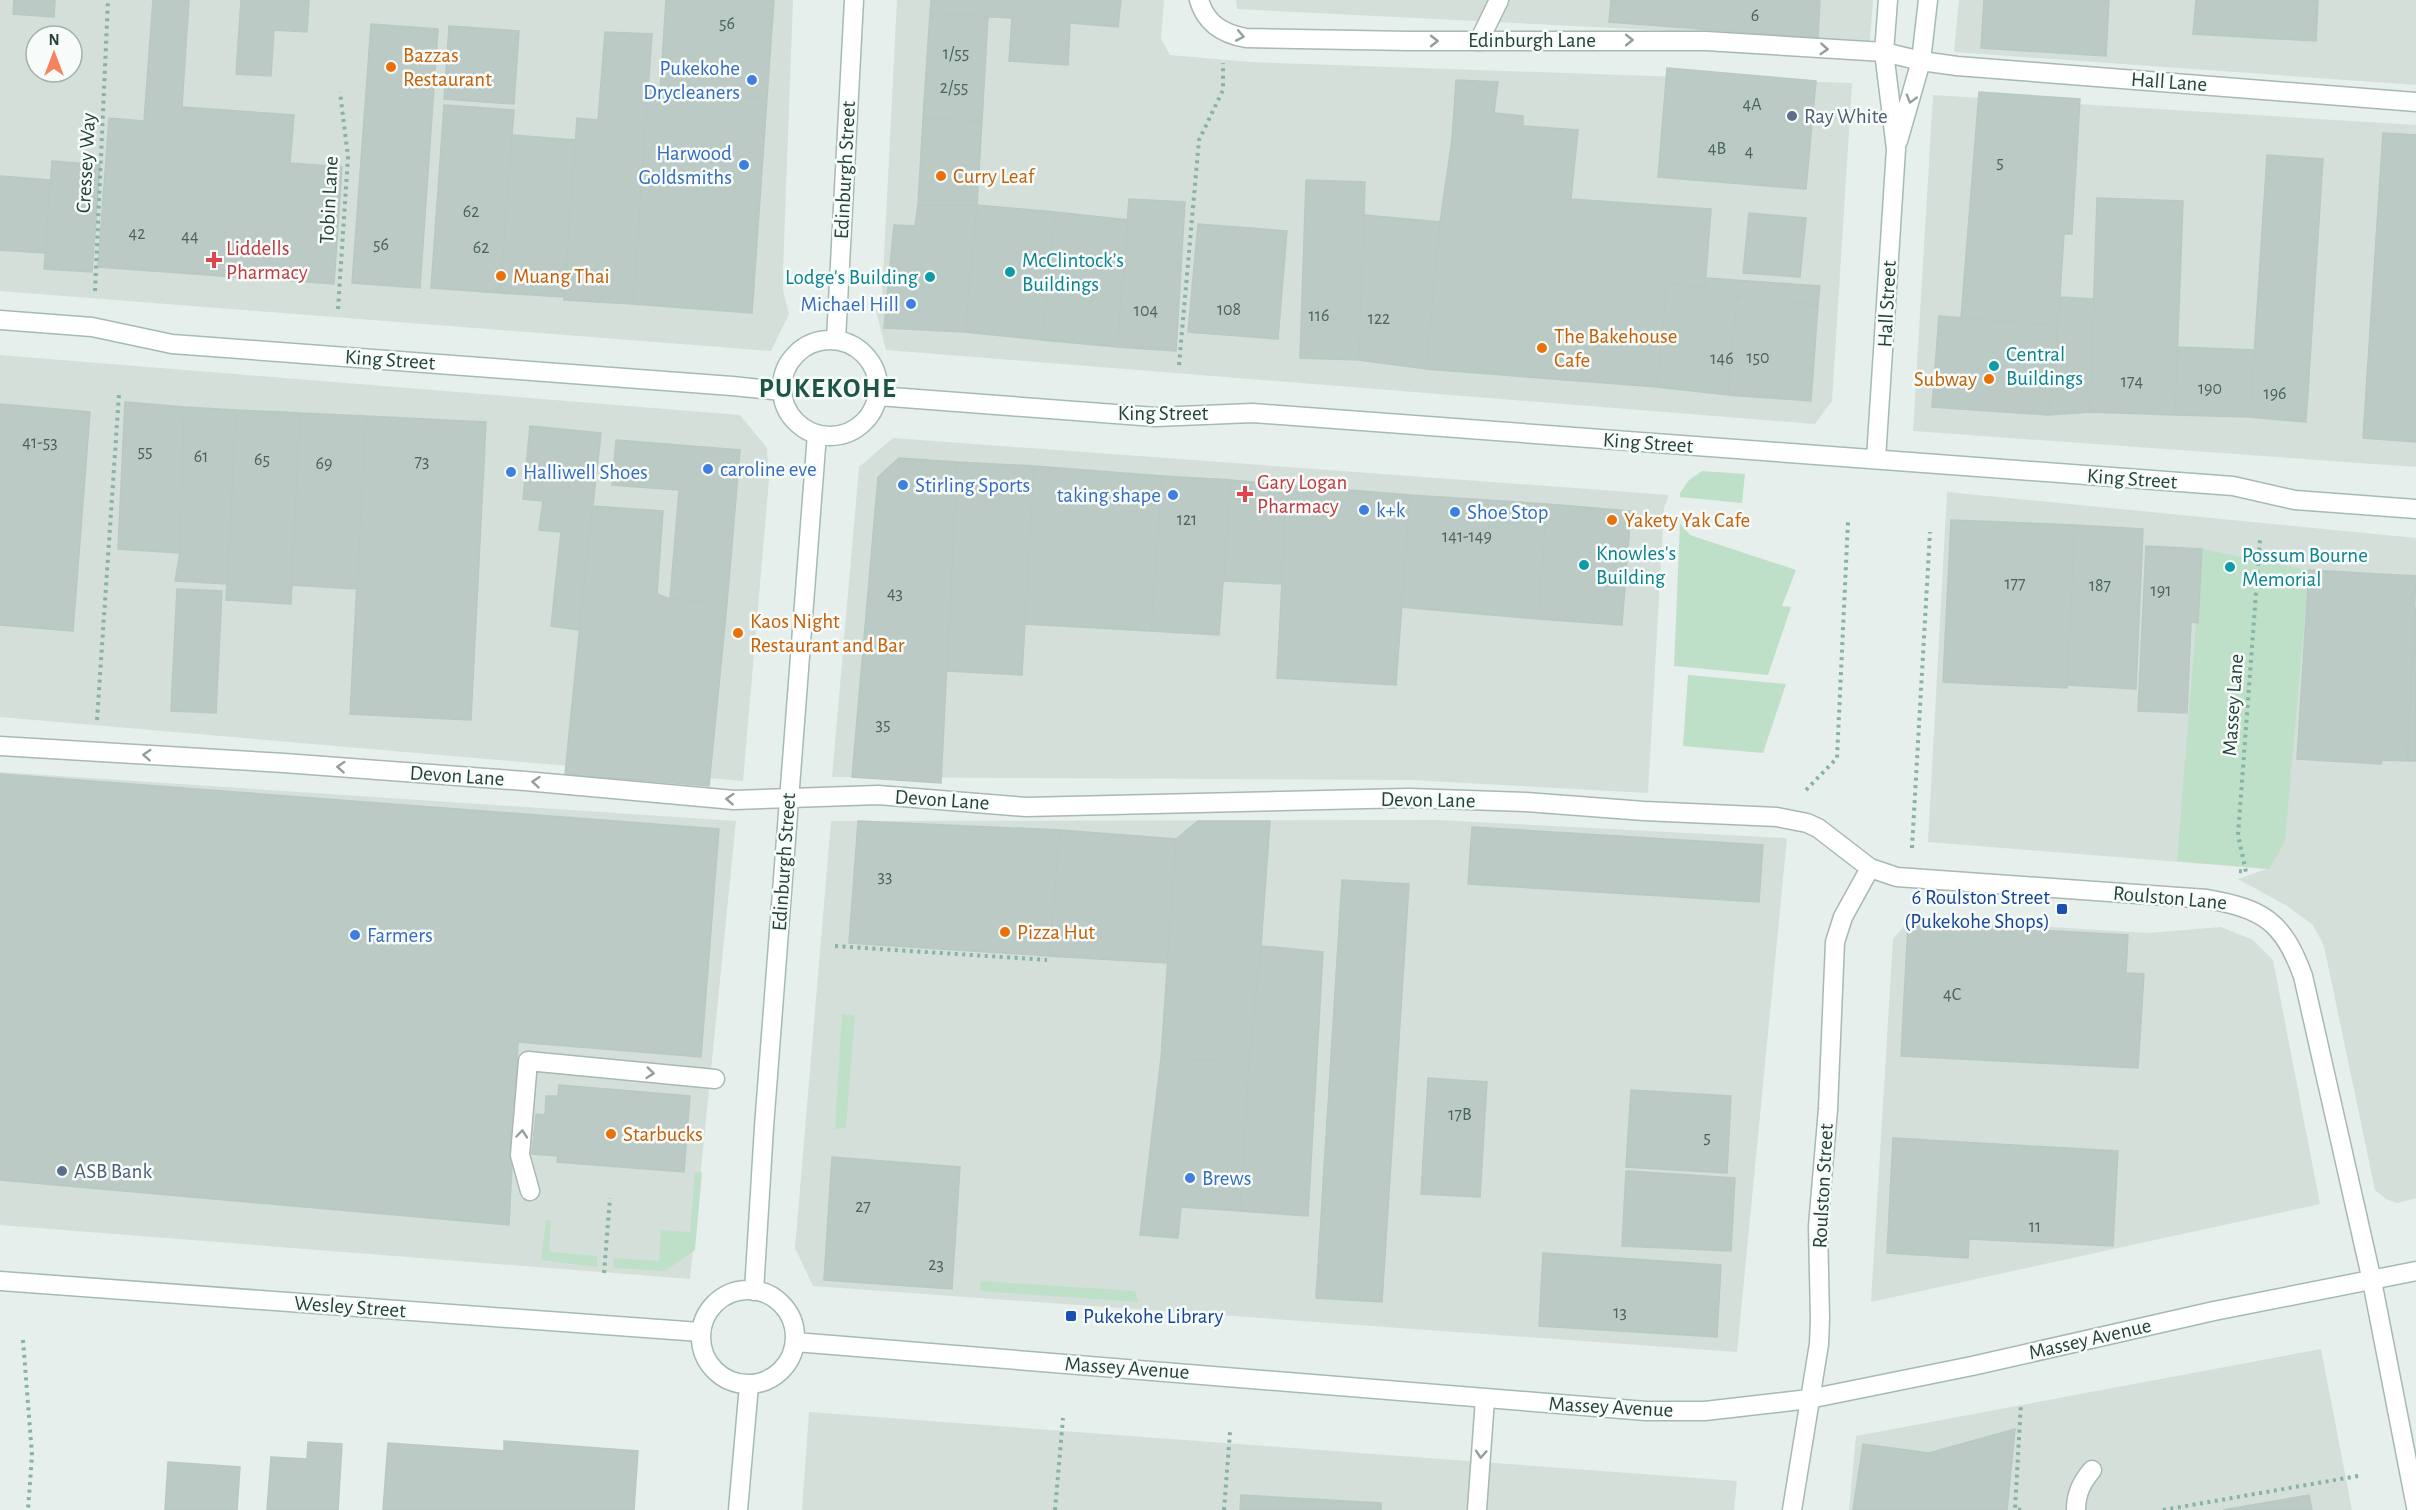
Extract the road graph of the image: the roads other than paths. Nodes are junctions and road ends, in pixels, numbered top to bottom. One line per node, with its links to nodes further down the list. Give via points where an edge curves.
1 (854, 0): 12 (street, Edinburgh Street)
2 (1199, 0): 6 (street, Edinburgh Lane, one-way to 6, via 1205,16 1223,32 1246,38)
3 (1498, 0): 6 (street)
4 (1888, 0): 7 (street, Hall Street)
5 (1928, 0): 8 (street, Hall Street)
6 (1479, 41): 7 (street, Edinburgh Lane, one-way to 7, via 1690,40)
7 (1884, 52): 8 (street, Edinburgh Lane); 10 (street, Hall Street)
8 (1921, 61): 9 (street, Hall Lane); 10 (street, Hall Street, one-way to 10)
9 (2416, 102)
10 (1896, 149): 16 (street, Hall Street)
11 (0, 320): 13 (street, King Street, via 92,327 172,344)
12 (836, 339): 13 (street, via 824,339 801,349 783,375); 14 (street, via 852,344 871,362)
13 (782, 391): 15 (street, via 790,415)
14 (878, 396): 15 (street, via 862,424 835,436); 16 (street, King Street, via 1155,417 1253,413)
15 (817, 434): 19 (street, Edinburgh Street)
16 (1876, 459): 17 (street, King Street, via 2233,486 2295,500)
17 (2416, 509)
18 (0, 746): 19 (street, Devon Lane, one-way to 18, via 734,800 342,767)
19 (789, 799): 20 (street, Devon Lane, via 878,795 1026,807 1408,798 1777,817 1818,828); 26 (street, Edinburgh Street)
20 (1870, 868): 25 (street, Roulston Lane, via 1910,879 2207,898 2241,905 2268,920 2294,950 2303,976); 31 (street, Roulston Street, via 1843,917 1834,950 1828,1109 1818,1226 1819,1344)
21 (714, 1079): 22 (street, one-way to 21, via 520,1155 528,1061)
22 (531, 1191)
23 (2416, 1271): 25 (street, Massey Avenue)
24 (0, 1281): 27 (street, Wesley Street)
25 (2372, 1281): 31 (street, Massey Avenue, via 2214,1311); 33 (street, Roulston Lane)
26 (754, 1291): 27 (street, via 733,1293 714,1303); 28 (street, via 780,1302 789,1313)
27 (700, 1332): 29 (street, via 709,1365 726,1380)
28 (795, 1342): 29 (street, via 781,1371 760,1383); 30 (street, Massey Avenue)
29 (749, 1384): 34 (street)
30 (1485, 1399): 31 (street, Massey Avenue, via 1646,1411 1713,1411); 35 (street, one-way to 35)
31 (1809, 1399): 36 (street, Roulston Street)
32 (2092, 1470): 37 (street, via 2082,1483)
33 (2416, 1507)
34 (738, 1510)
35 (1477, 1510)
36 (1792, 1510)
37 (2076, 1510)

